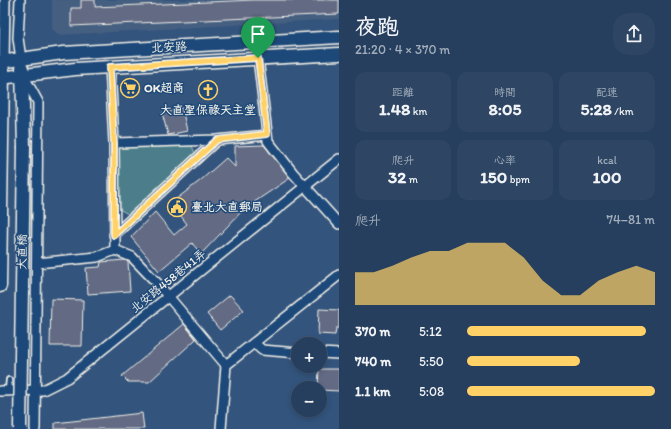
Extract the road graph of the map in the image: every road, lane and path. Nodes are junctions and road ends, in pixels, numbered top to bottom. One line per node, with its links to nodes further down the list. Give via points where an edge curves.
1 (5, 0): 7 (street)
2 (20, 0): 6 (street, via 18,38)
3 (339, 37): 6 (main road, 北安路, via 63,53)
4 (339, 54): 5 (main road, 北安路)
5 (258, 58): 8 (main road, 北安路); 11 (street)
6 (21, 59): 7 (main road, 北安路); 9 (main road, 大直橋)
7 (2, 62): 10 (main road, 大直橋)
8 (110, 67): 9 (main road, 北安路, via 75,68); 13 (street)
9 (23, 75): 10 (main road, 北安路); 19 (street, via 38,102); 31 (main road, 大直橋, bridge)
10 (1, 79): 21 (main road, 大直橋)
11 (267, 134): 12 (street); 15 (street, via 268,141)
12 (217, 140): 13 (street); 17 (street)
13 (114, 144): 17 (street)
14 (339, 159): 15 (street, 北安路458巷41弄)
15 (305, 186): 16 (street); 22 (street, 北安路458巷41弄)
16 (339, 224)
17 (114, 235): 18 (street)
18 (115, 250): 19 (street, via 97,257); 22 (street, via 132,257)
19 (37, 263): 29 (street)
20 (339, 275): 23 (street)
21 (0, 286)
22 (168, 297): 27 (street); 29 (street, 北安路458巷41弄, via 67,378 43,390)
23 (254, 343): 24 (street, via 262,350); 27 (street)
24 (291, 352)
25 (327, 353): 26 (street)
26 (339, 354)
27 (226, 365): 33 (street)
28 (9, 380): 30 (lane)
29 (36, 390): 30 (street, 北安路458巷41弄); 32 (street)
30 (4, 391)
31 (20, 429)
32 (35, 429)
33 (221, 429)

